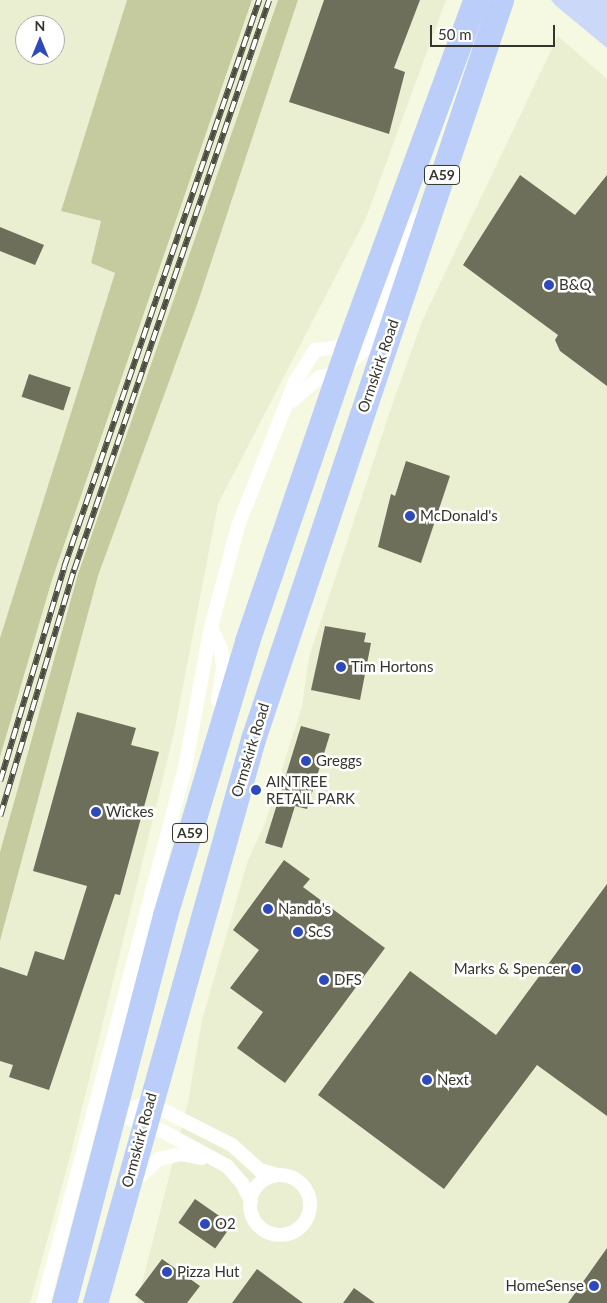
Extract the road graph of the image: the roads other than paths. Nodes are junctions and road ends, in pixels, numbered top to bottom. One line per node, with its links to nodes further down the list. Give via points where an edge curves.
1 (475, 0): 3 (highway, Ormskirk Road / A59)
2 (501, 0): 3 (highway, Ormskirk Road / A59, via 432,206)
3 (366, 348): 4 (highway, Ormskirk Road / A59); 5 (highway, Ormskirk Road / A59); 6 (street, via 315,350 295,382)
4 (341, 372): 5 (highway); 6 (street, via 320,377); 8 (highway, Ormskirk Road / A59, via 253,623)
5 (374, 374): 10 (highway, Ormskirk Road / A59, via 253,739)
6 (288, 406): 7 (street, via 238,526)
7 (211, 628): 8 (street, via 221,649 222,668); 15 (street, via 186,768)
8 (196, 813): 9 (highway, Ormskirk Road / A59)
9 (114, 1113): 10 (street); 10 (street); 16 (highway, Ormskirk Road / A59)
10 (146, 1113): 11 (street); 12 (street, via 232,1145 260,1170); 13 (highway, Ormskirk Road / A59)
11 (227, 1166): 13 (street, via 196,1156 173,1155 148,1166); 14 (street, via 242,1182)
12 (277, 1175): 14 (street, via 260,1184); 14 (street, via 297,1180 308,1194 310,1213 299,1229 280,1235 262,1229 253,1216)
13 (124, 1193): 17 (highway, Ormskirk Road / A59)
14 (251, 1201)
15 (43, 1303)
16 (64, 1303)
17 (95, 1303)

